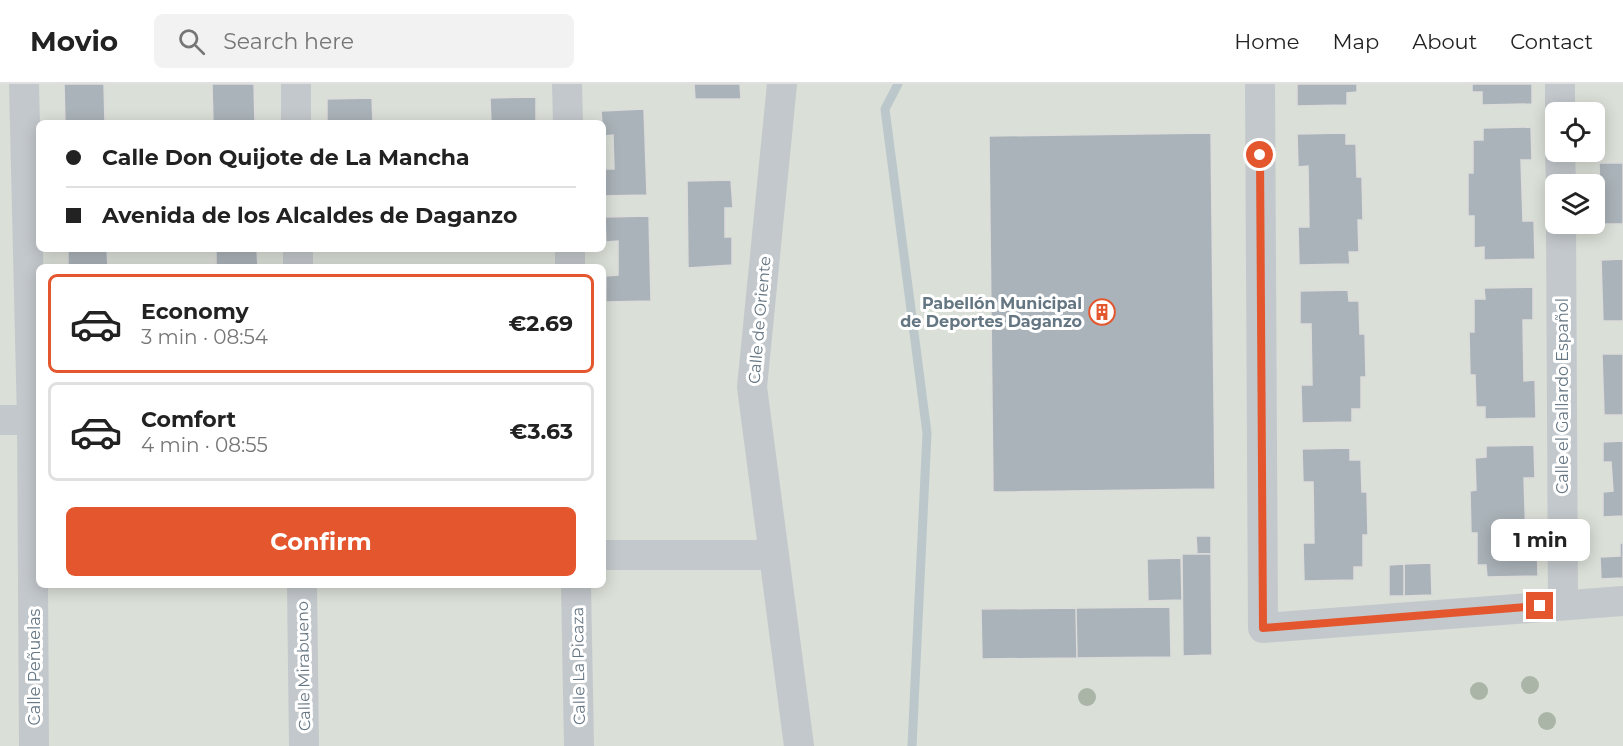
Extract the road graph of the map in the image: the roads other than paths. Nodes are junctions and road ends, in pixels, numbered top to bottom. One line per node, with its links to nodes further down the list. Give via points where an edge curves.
1 (24, 84): 12 (street, Calle Peñuelas)
2 (296, 84): 8 (street)
3 (567, 84): 9 (street)
4 (782, 84): 14 (street, Calle de Oriente, via 752,387)
5 (1260, 84): 18 (street, via 1263,628)
6 (1560, 84): 7 (street)
7 (1560, 102)
8 (296, 120)
9 (568, 120)
10 (1561, 234): 18 (street, Calle el Gallardo Español)
11 (0, 420): 12 (street)
12 (35, 420): 19 (street, Calle Peñuelas)
13 (606, 555): 14 (street)
14 (774, 555): 22 (street, Calle de Oriente)
15 (302, 588): 20 (street, Calle Mirabueno)
16 (576, 588): 21 (street, Calle La Picaza)
17 (1623, 601): 18 (street)
18 (1563, 604)
19 (34, 746)
20 (304, 746)
21 (579, 746)
22 (799, 746)

